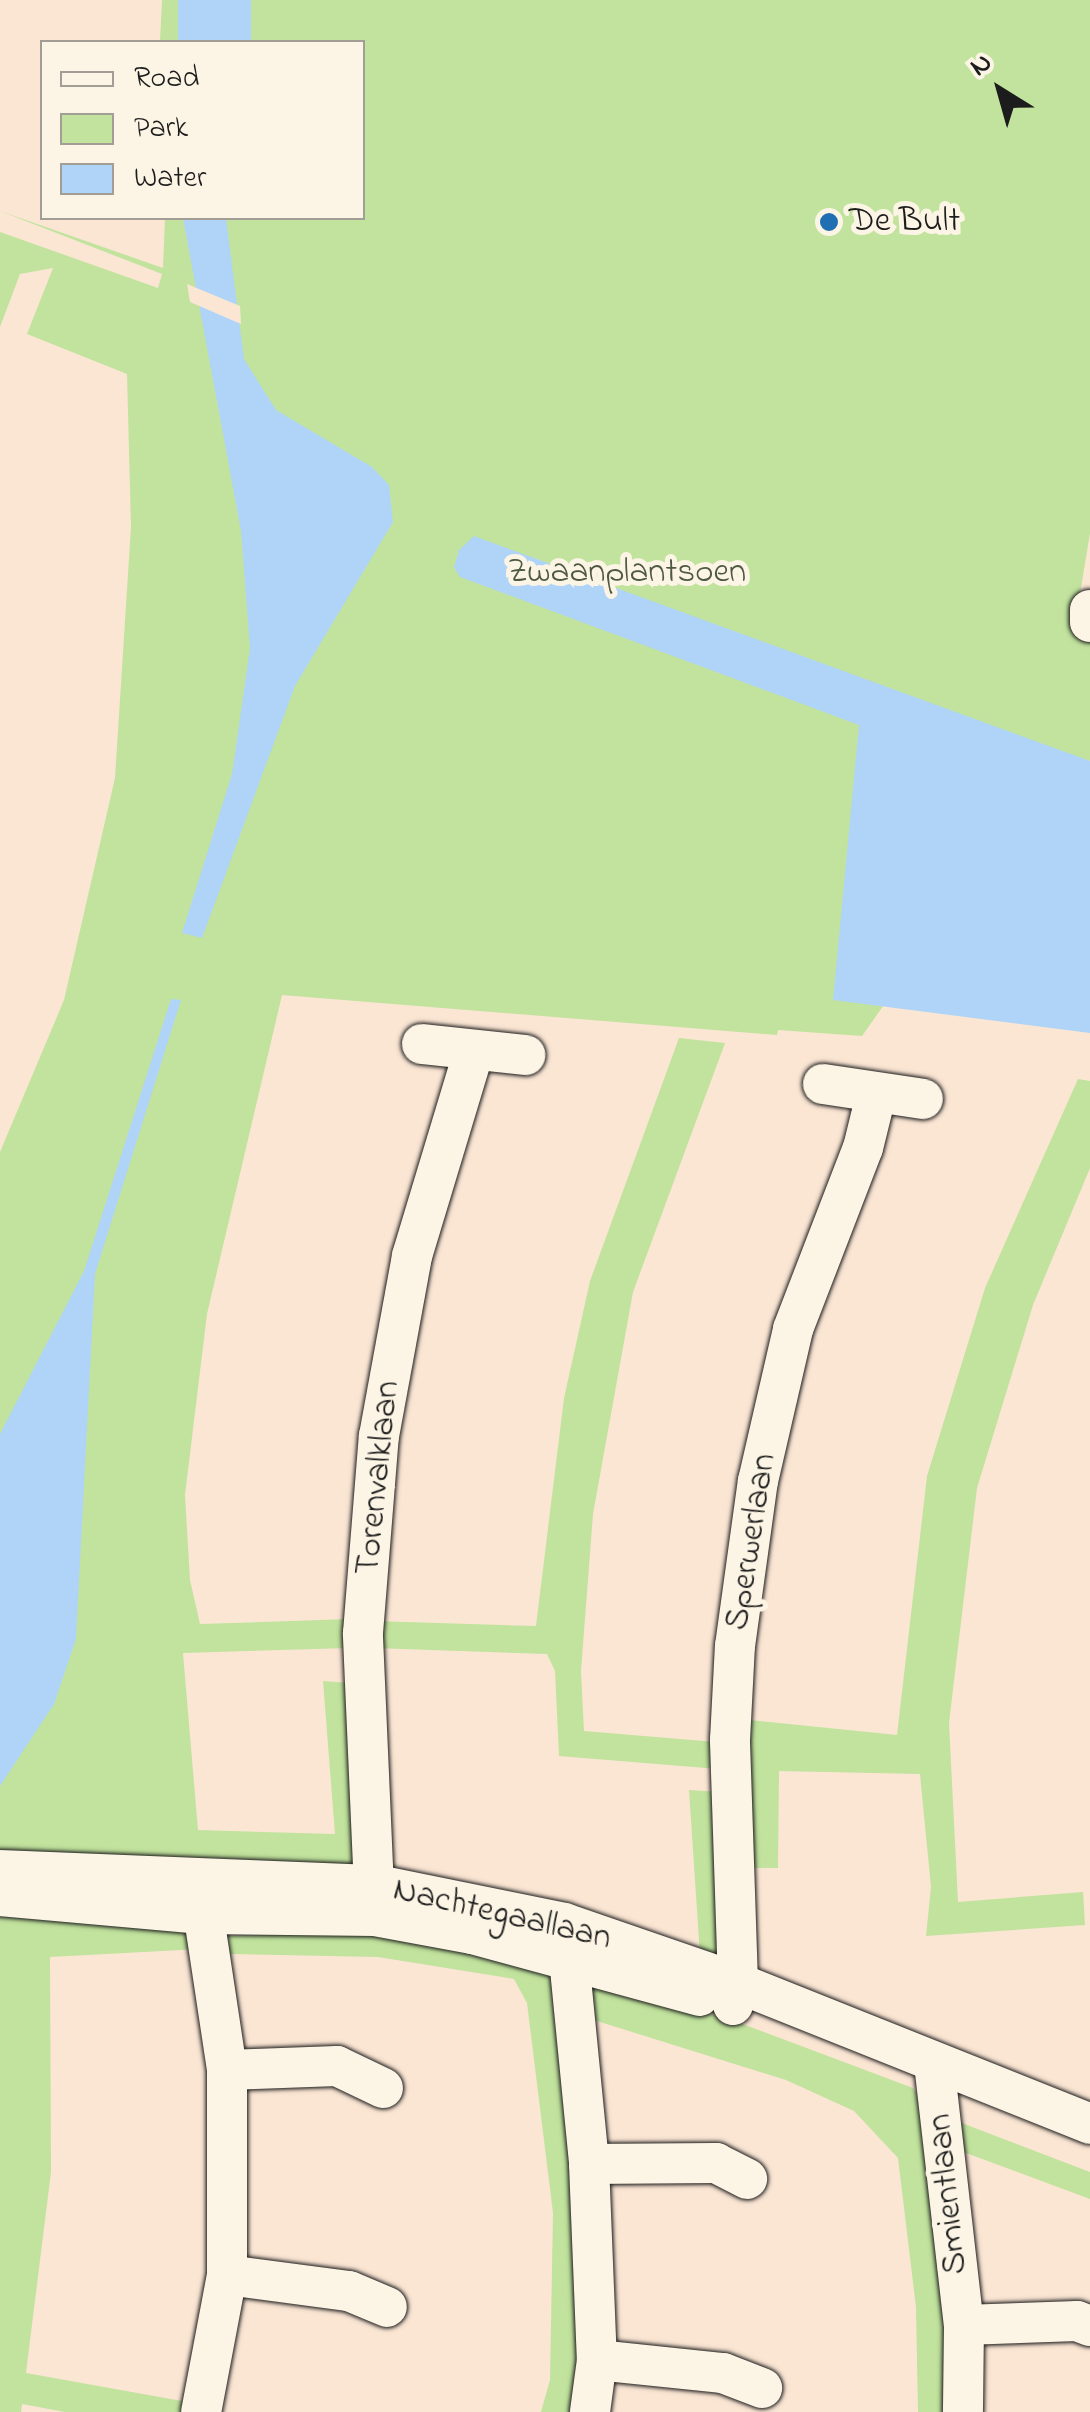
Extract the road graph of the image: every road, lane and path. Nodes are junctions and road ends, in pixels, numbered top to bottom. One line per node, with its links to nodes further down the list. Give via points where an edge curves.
1 (1090, 610): 2 (street)
2 (1090, 622)
3 (422, 1044): 4 (street)
4 (474, 1052): 5 (street); 12 (street, Torenvalklaan, via 412,1256 379,1436 363,1632)
5 (525, 1055)
6 (823, 1084): 7 (street)
7 (876, 1095): 8 (street); 14 (street, Sperwerlaan, via 863,1148 793,1329 758,1481 735,1646 730,1740)
8 (923, 1098)
9 (0, 1870): 11 (street, Nachtegaallaan)
10 (0, 1896): 11 (street, Nachtegaallaan)
11 (200, 1897): 12 (street, Nachtegaallaan); 15 (street)
12 (376, 1900): 13 (street, Nachtegaallaan)
13 (567, 1941): 14 (street, Nachtegaallaan); 20 (street)
14 (735, 1994): 16 (street, Nachtegaallaan)
15 (227, 2070): 17 (street, via 338,2066); 22 (street)
16 (936, 2076): 18 (street, Nachtegaallaan); 19 (street, Nachtegaallaan); 24 (street, Smientlaan)
17 (383, 2088)
18 (1090, 2124)
19 (1090, 2154)
20 (589, 2164): 21 (street, via 716,2163); 26 (street)
21 (747, 2179)
22 (227, 2275): 23 (street, via 349,2291); 28 (street)
23 (387, 2307)
24 (964, 2326): 25 (street, Smientlaan, via 1076,2320); 30 (street, Smientlaan)
25 (1090, 2326)
26 (598, 2360): 27 (street, via 723,2373); 29 (street)
27 (762, 2388)
28 (200, 2412)
29 (590, 2412)
30 (963, 2412)

